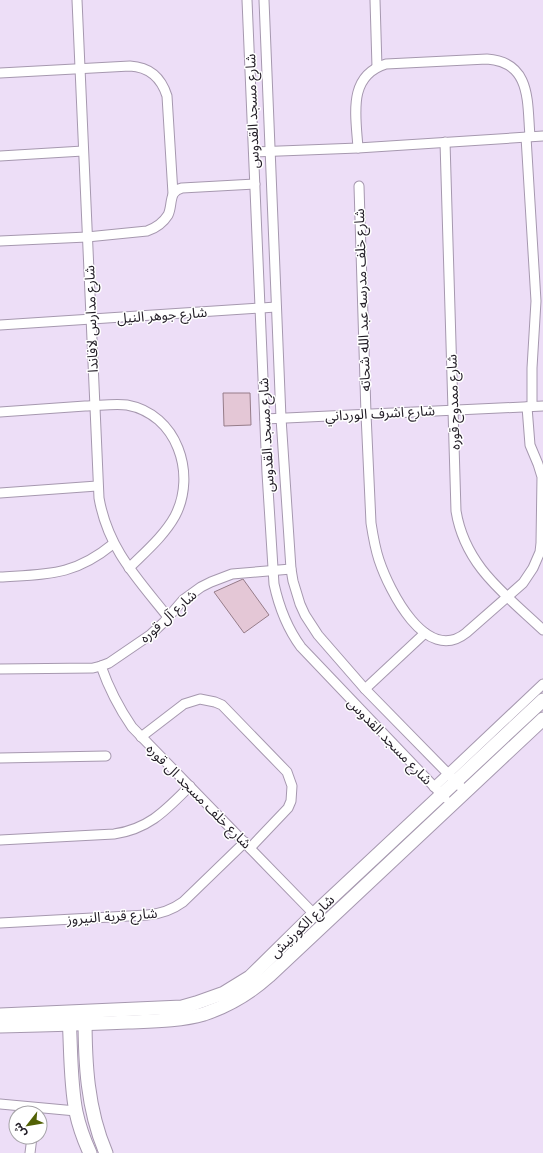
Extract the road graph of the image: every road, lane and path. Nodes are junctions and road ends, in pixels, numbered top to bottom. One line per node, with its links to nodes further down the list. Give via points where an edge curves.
1 (77, 0): 6 (street, شارع مدارس لافاندا)
2 (247, 0): 14 (street, شارع مسجد القدوس)
3 (264, 0): 13 (street, شارع مسجد القدوس)
4 (374, 0): 5 (street)
5 (377, 67): 8 (street, شارع خلف مدرسه عبد الله شحاته, via 386,64 487,59 505,62 523,80); 11 (street, via 365,78 356,95)
6 (80, 68): 7 (street); 12 (street, شارع مدارس لافاندا); 18 (street, via 137,66 151,72 161,82 167,96)
7 (0, 73)
8 (528, 136): 9 (street); 10 (street); 26 (street, شارع خلف مدرسه عبد الله شحاته, via 536,301)
9 (543, 136)
10 (445, 142): 11 (street); 28 (street, شارع ممدوح قوره)
11 (358, 148): 13 (street)
12 (83, 151): 15 (street); 19 (street, شارع مدارس لافاندا)
13 (270, 151): 14 (street); 21 (street, شارع مسجد القدوس)
14 (254, 152): 16 (street, شارع مسجد القدوس)
15 (0, 156)
16 (255, 184): 18 (street, via 182,188); 22 (street, شارع مسجد القدوس)
17 (359, 186): 30 (street, شارع خلف مدرسه عبد الله شحاته)
18 (172, 194): 19 (street, via 168,214 154,228 141,232)
19 (87, 237): 20 (street); 23 (street, شارع مدارس لافاندا)
20 (0, 241)
21 (276, 307): 22 (street, شارع جوهر النيل); 31 (street, شارع مسجد القدوس)
22 (260, 308): 23 (street, شارع جوهر النيل); 32 (street, شارع مسجد القدوس)
23 (90, 319): 24 (street, شارع جوهر النيل); 25 (street, شارع مدارس لافاندا)
24 (0, 325)
25 (94, 406): 29 (street); 33 (street, شارع مدارس لافاندا); 36 (street, via 126,405 152,416 165,426 172,436 183,464 184,485 176,514 165,531)
26 (529, 406): 27 (street, شارع اشرف الورداني); 28 (street, شارع اشرف الورداني); 40 (street, شارع خلف مدرسه عبد الله شحاته, via 530,445 542,477 541,543 537,560 529,576)
27 (543, 406)
28 (453, 410): 30 (street, شارع اشرف الورداني); 40 (street, شارع ممدوح قوره, via 456,511 463,540 486,575)
29 (0, 412)
30 (366, 414): 31 (street, شارع اشرف الورداني); 43 (street, شارع خلف مدرسه عبد الله شحاته, via 371,523 378,558 398,601)
31 (281, 418): 32 (street, شارع اشرف الورداني); 37 (street, شارع مسجد القدوس)
32 (265, 419): 38 (street, شارع مسجد القدوس)
33 (98, 486): 34 (street); 35 (street, شارع مدارس لافاندا, via 98,498)
34 (0, 493)
35 (113, 544): 36 (street, شارع مدارس لافاندا); 39 (street, via 92,560 67,570 42,575)
36 (129, 568): 41 (street, شارع مدارس لافاندا)
37 (291, 569): 38 (street, شارع آل قوره); 47 (street, شارع مسجد القدوس, via 300,604 311,625)
38 (273, 570): 41 (street, شارع آل قوره, via 232,574 211,582 187,597); 55 (street, شارع مسجد القدوس, via 280,606 289,628 301,647)
39 (0, 577)
40 (508, 596): 42 (street, شارع ممدوح قوره); 43 (street, شارع خلف مدرسه عبد الله شحاته, via 461,637 442,642)
41 (168, 617): 44 (street, شارع آل قوره, via 150,635 113,661)
42 (543, 630)
43 (425, 633): 47 (street)
44 (101, 666): 45 (street, شارع آل قوره); 50 (street, شارع خلف مسجد ال قوره, via 118,705)
45 (0, 669)
46 (543, 684): 53 (street)
47 (366, 689): 53 (street, شارع مسجد القدوس)
48 (543, 700): 53 (street, شارع الكورنيش)
49 (543, 719): 56 (street, شارع الكورنيش)
50 (141, 737): 54 (street, شارع خلف مسجد ال قوره); 59 (street, شارع قرية النيروز, via 184,704 200,699 208,700 222,705 277,760 291,778 291,801 288,808)
51 (106, 756): 52 (street)
52 (0, 758)
53 (452, 778): 55 (street, شارع الكورنيش); 56 (street, شارع مسجد القدوس)
54 (190, 786): 58 (street, via 156,819 126,833); 59 (street, شارع خلف مسجد ال قوره)
55 (438, 791): 57 (street, شارع مسجد القدوس); 60 (street, شارع الكورنيش)
56 (465, 791): 57 (street, شارع الكورنيش)
57 (451, 804): 64 (street, شارع الكورنيش, via 269,976 246,994 217,1009 186,1018)
58 (0, 840)
59 (247, 845): 60 (street, شارع خلف مسجد ال قوره); 61 (street, شارع قرية النيروز, via 177,907 162,913)
60 (314, 914): 64 (street, شارع الكورنيش, via 250,977 211,999 182,1006)
61 (0, 923)
62 (0, 1015): 63 (street, شارع الكورنيش)
63 (70, 1018): 64 (street, شارع الكورنيش); 65 (street, شارع الكورنيش); 67 (street)
64 (85, 1018): 69 (street, via 89,1097)
65 (0, 1026)
66 (48, 1110): 67 (street)
67 (76, 1111): 68 (street)
68 (90, 1153)
69 (106, 1153)

